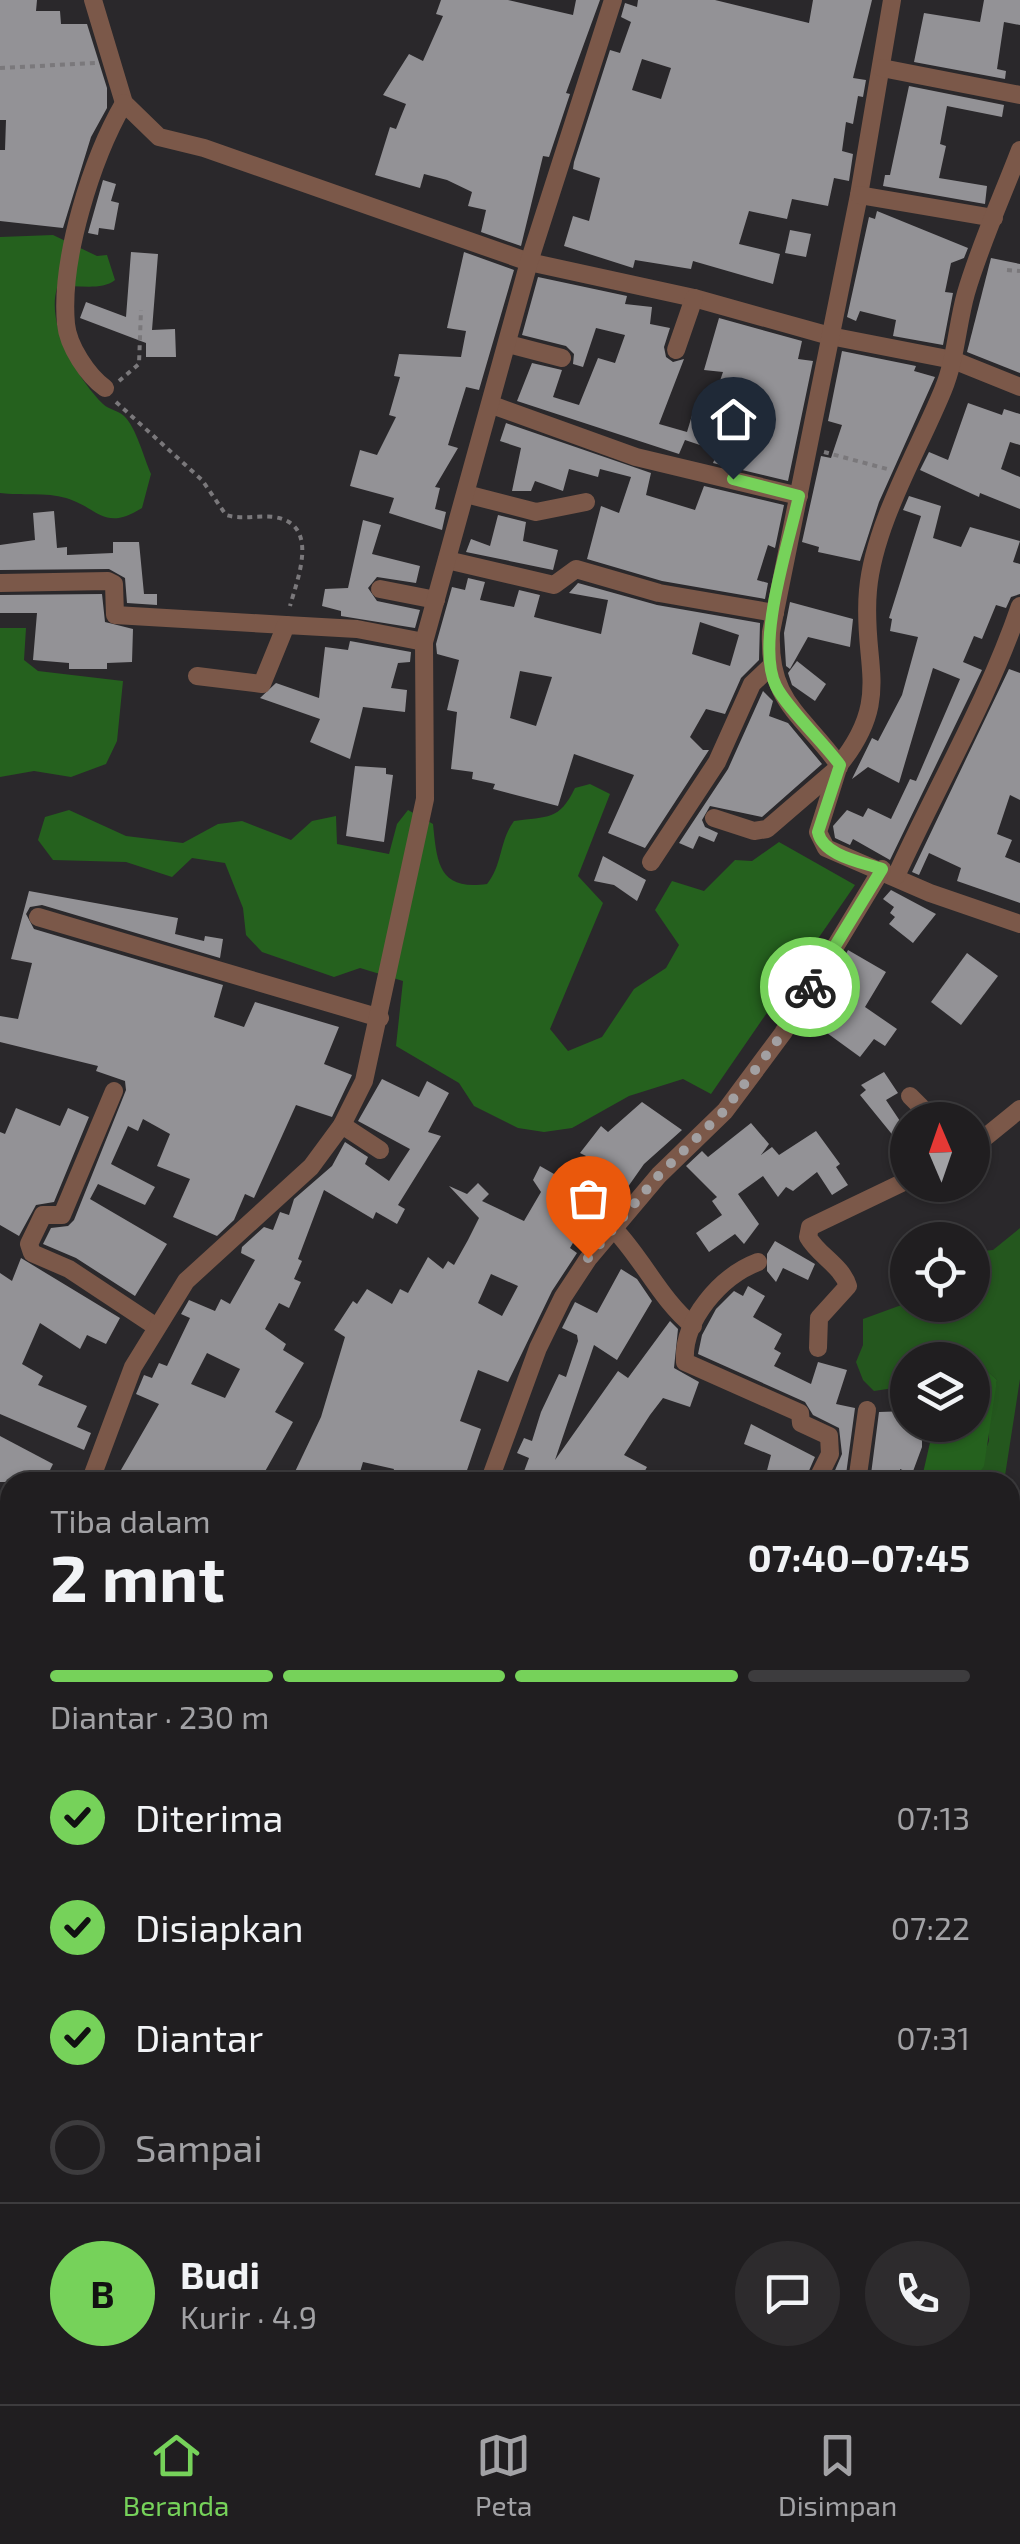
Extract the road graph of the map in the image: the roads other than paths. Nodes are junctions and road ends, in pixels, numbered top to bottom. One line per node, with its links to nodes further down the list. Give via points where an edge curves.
1 (92, 0): 6 (street)
2 (613, 0): 10 (street)
3 (892, 0): 4 (street)
4 (882, 68): 5 (street); 8 (street)
5 (1020, 96)
6 (124, 103): 10 (street, via 160,137); 18 (street, via 92,176 68,279 72,344)
7 (1020, 150): 9 (street)
8 (859, 195): 9 (street); 12 (street)
9 (994, 218): 16 (street, via 966,295)
10 (531, 255): 11 (street); 13 (street)
11 (694, 298): 12 (street); 14 (street)
12 (831, 330): 16 (street); 21 (street)
13 (508, 344): 15 (street); 19 (street)
14 (676, 350)
15 (562, 358)
16 (953, 360): 17 (street); 33 (street, via 868,591 874,690 864,729)
17 (1020, 387)
18 (105, 388)
19 (492, 405): 20 (street); 21 (street, via 636,457)
20 (466, 494): 22 (street, via 536,512); 23 (street)
21 (799, 496): 28 (street)
22 (586, 502)
23 (447, 560): 26 (street); 28 (street, via 554,585 576,569 659,593)
24 (0, 583): 29 (street, via 108,581 114,584 115,615)
25 (380, 588): 26 (street)
26 (436, 600): 30 (street)
27 (1020, 606): 36 (street, via 1000,664)
28 (775, 613): 31 (street)
29 (286, 626): 30 (street, via 356,629); 32 (street, via 262,684)
30 (424, 642): 39 (street, via 425,799)
31 (770, 666): 33 (street, via 777,690); 35 (street, via 752,684 717,762)
32 (197, 676)
33 (838, 763): 34 (street, via 766,829); 36 (street, via 819,840)
34 (714, 818)
35 (651, 862)
36 (889, 873): 38 (street); 48 (street, via 724,1111 659,1175)
37 (38, 917): 39 (street)
38 (1017, 917)
39 (380, 1018): 44 (street, via 364,1081)
40 (114, 1091): 50 (street, via 62,1215 43,1215 29,1244 32,1253 69,1269)
41 (910, 1096): 42 (street)
42 (916, 1102)
43 (1020, 1109): 45 (street)
44 (342, 1125): 46 (street); 50 (street, via 290,1188 186,1280)
45 (990, 1133)
46 (380, 1150)
47 (890, 1189): 52 (street, via 810,1227 812,1245 848,1286 819,1318)
48 (616, 1230): 51 (street, via 673,1310); 55 (street, via 562,1298)
49 (758, 1262): 51 (street, via 729,1278)
50 (155, 1326): 54 (street)
51 (693, 1326): 56 (street, via 684,1355 690,1366 800,1413 802,1422 829,1436)
52 (818, 1348)
53 (867, 1410): 57 (street)
54 (94, 1472)
55 (493, 1472)
56 (821, 1472)
57 (858, 1472)

